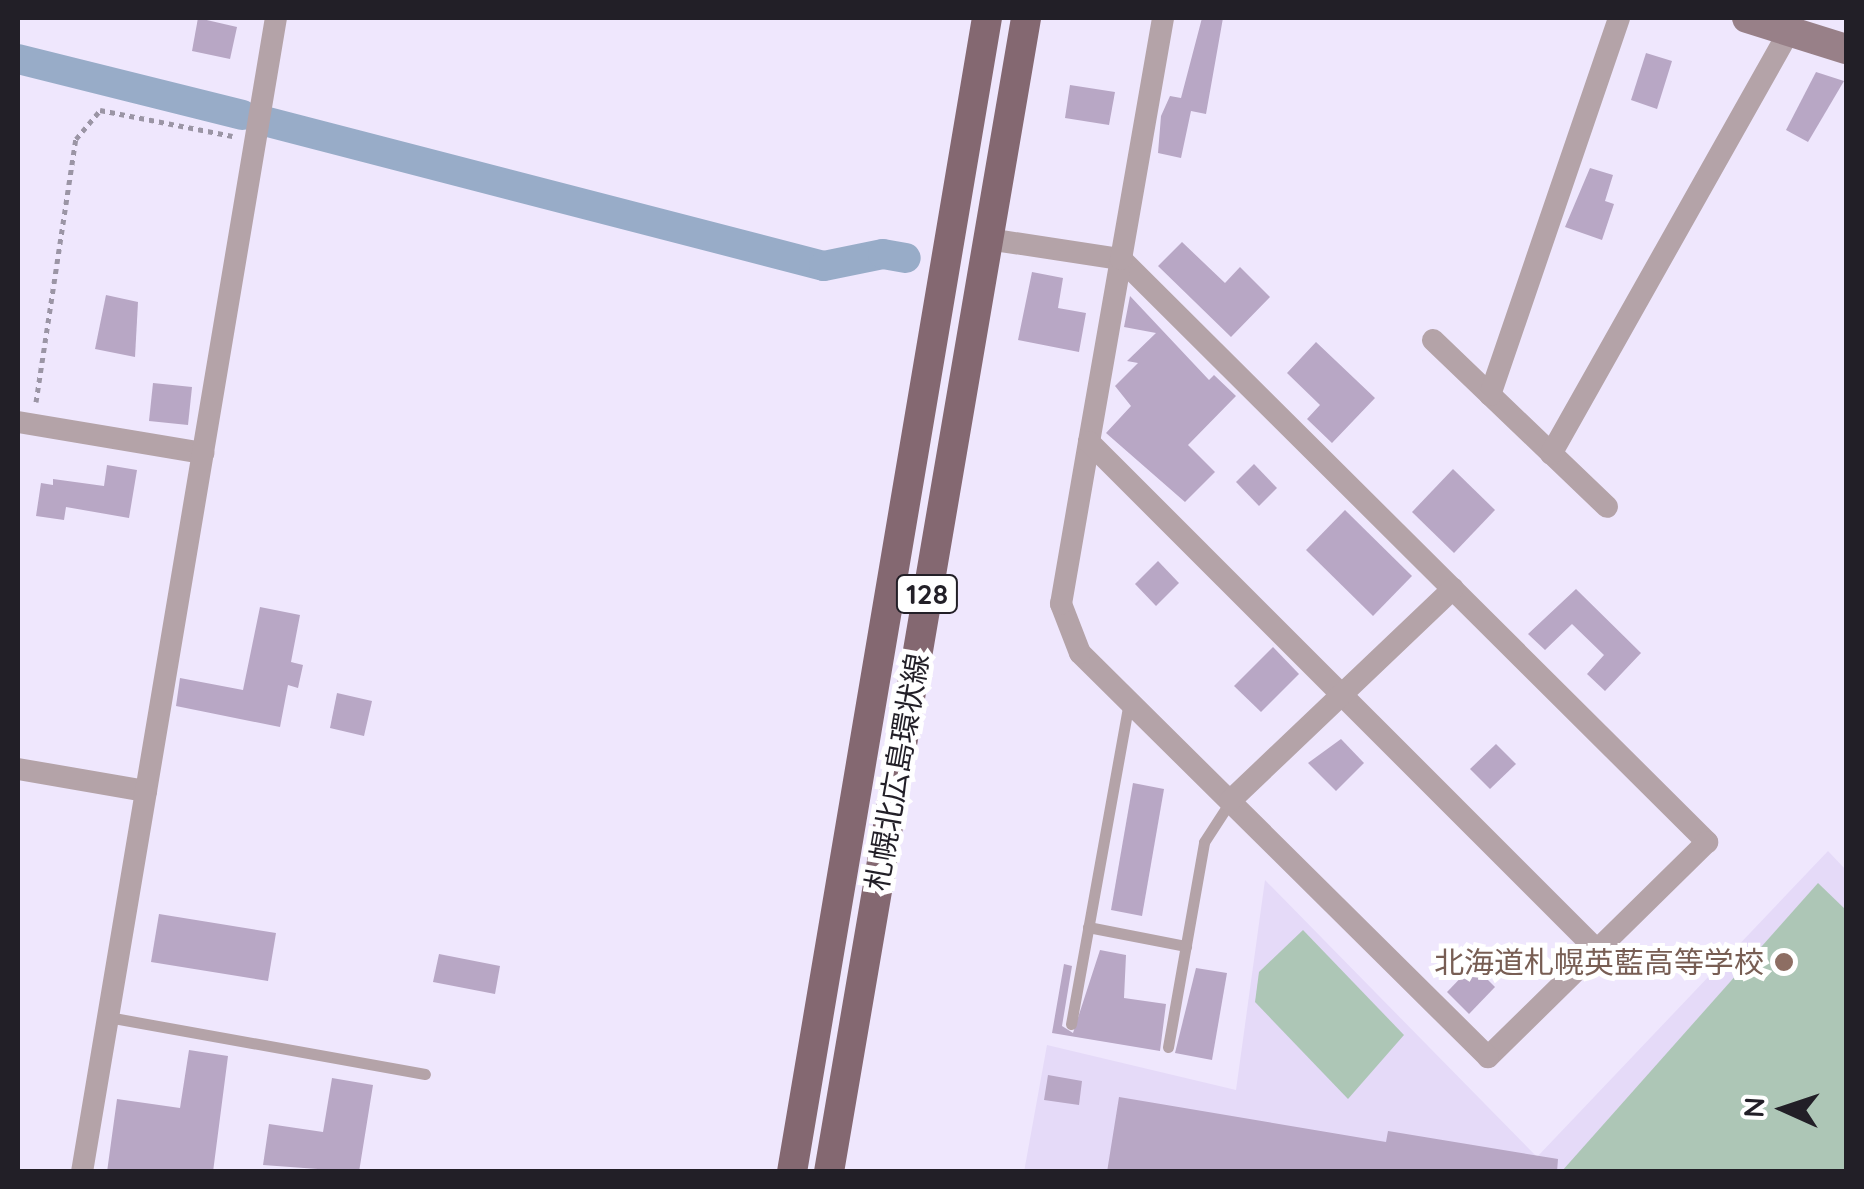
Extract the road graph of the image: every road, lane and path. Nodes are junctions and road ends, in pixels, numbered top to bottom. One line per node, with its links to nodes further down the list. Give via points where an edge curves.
1 (276, 18): 8 (street)
2 (987, 18): 32 (main road, 札幌北広島環状線 / 128)
3 (1026, 18): 9 (main road, 札幌北広島環状線 / 128)
4 (1163, 18): 10 (street)
5 (1619, 18): 12 (street)
6 (1768, 23): 7 (street); 16 (street)
7 (1846, 49)
8 (255, 142): 13 (path, via 124,110 100,110 76,139); 15 (street)
9 (988, 239): 10 (street); 33 (main road, 札幌北広島環状線 / 128)
10 (1121, 259): 14 (street); 18 (street)
11 (1433, 340): 12 (street)
12 (1490, 395): 16 (street)
13 (25, 423): 15 (street)
14 (1089, 442): 19 (street); 20 (street, via 1061,604 1080,652)
15 (203, 453): 22 (street)
16 (1551, 454): 17 (street)
17 (1607, 508)
18 (1453, 589): 19 (street); 26 (street, via 1707,842)
19 (1344, 692): 23 (street); 26 (street)
20 (1129, 702): 23 (street); 24 (lane)
21 (18, 770): 22 (street)
22 (146, 791): 27 (street)
23 (1230, 802): 25 (lane, via 1204,842); 26 (street, via 1488,1057)
24 (1088, 928): 25 (lane); 28 (lane)
25 (1186, 946): 29 (lane)
26 (1597, 950)
27 (108, 1017): 30 (lane); 31 (street)
28 (1072, 1024)
29 (1168, 1047)
30 (425, 1074)
31 (82, 1172)
32 (792, 1172)
33 (829, 1172)

